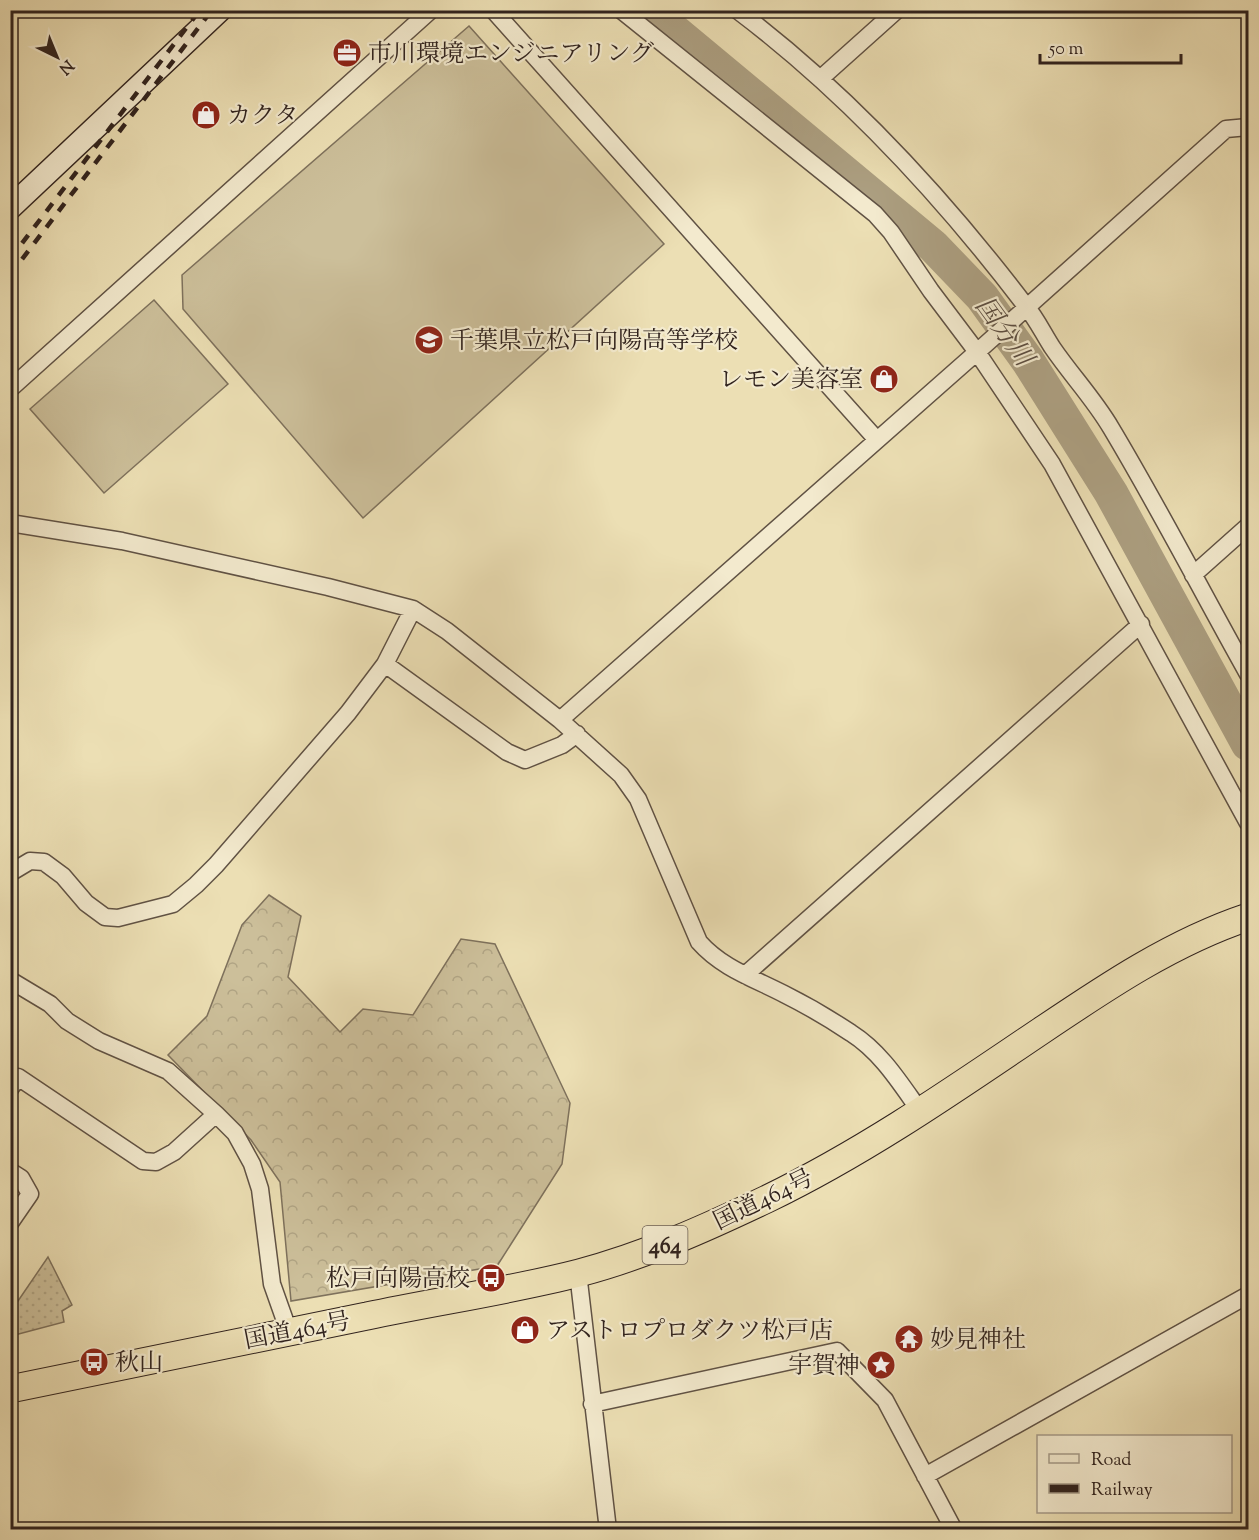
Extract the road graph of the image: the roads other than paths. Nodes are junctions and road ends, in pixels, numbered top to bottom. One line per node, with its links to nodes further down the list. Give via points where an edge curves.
1 (220, 10): 9 (main road)
2 (431, 10): 12 (street)
3 (494, 10): 13 (street)
4 (621, 10): 11 (street, via 875,214 931,291)
5 (737, 10): 7 (street)
6 (897, 10): 7 (street)
7 (820, 79): 10 (street, via 919,178)
8 (1248, 127): 10 (street, via 1226,129)
9 (10, 208)
10 (1022, 311): 11 (street); 16 (street, via 1110,426)
11 (982, 347): 13 (street); 18 (street)
12 (10, 388)
13 (877, 440): 21 (street)
14 (10, 523): 17 (street, via 122,541)
15 (1248, 526): 16 (street)
16 (1193, 574): 20 (street)
17 (413, 609): 19 (street); 21 (street)
18 (1141, 624): 23 (street); 26 (street)
19 (385, 664): 22 (street, via 507,752 525,760 562,745); 24 (street, via 265,811 173,904 118,918 105,917 44,862 30,861)
20 (1248, 674)
21 (560, 720): 22 (street)
22 (577, 734): 26 (street, via 621,775 638,799 699,942 712,957)
23 (1248, 823)
24 (10, 873)
25 (1248, 917): 29 (highway, 国道464号 / 464, via 1207,932 1129,973)
26 (745, 975): 29 (street, via 868,1045)
27 (10, 980): 30 (street, via 99,1041 168,1071)
28 (10, 1089): 30 (street, via 18,1077 143,1161 156,1162 174,1152)
29 (920, 1111): 33 (highway, 国道464号 / 464, via 822,1171 766,1199 663,1246)
30 (216, 1114): 35 (street, via 235,1133 252,1164 260,1189 272,1284)
31 (10, 1171): 32 (street, via 21,1178 30,1194)
32 (10, 1223)
33 (578, 1273): 35 (highway, 国道464号 / 464); 37 (street)
34 (1248, 1295): 38 (street)
35 (289, 1332): 36 (highway, 国道464号 / 464)
36 (10, 1389)
37 (592, 1404): 38 (street, via 837,1351 885,1400); 39 (street)
38 (925, 1476): 40 (street)
39 (608, 1530)
40 (954, 1530)

